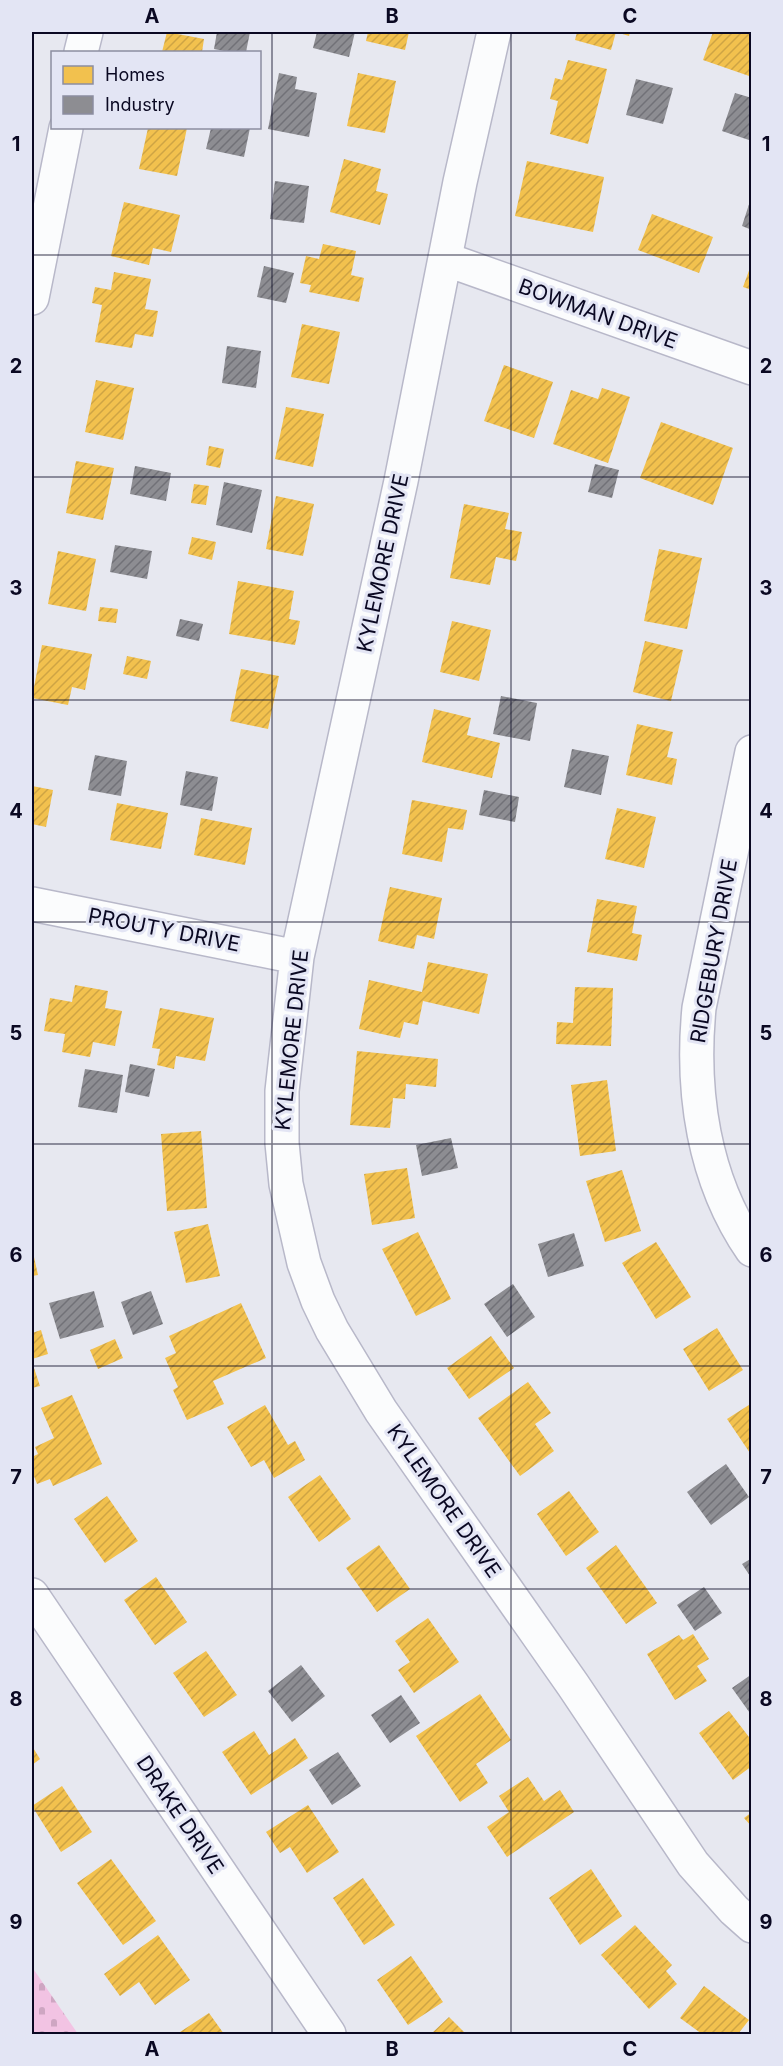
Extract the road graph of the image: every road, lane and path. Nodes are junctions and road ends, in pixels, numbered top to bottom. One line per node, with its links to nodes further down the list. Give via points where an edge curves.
1 (86, 32): 3 (street)
2 (494, 32): 5 (street, KYLEMORE DRIVE)
3 (81, 51)
4 (66, 129): 6 (street)
5 (445, 260): 7 (street, BOWMAN DRIVE); 10 (street, KYLEMORE DRIVE)
6 (32, 298)
7 (752, 368)
8 (752, 752): 11 (street, RIDGEBURY DRIVE, via 699,1008 696,1082 707,1149 723,1195)
9 (32, 904): 10 (street, PROUTY DRIVE)
10 (297, 957): 13 (street, KYLEMORE DRIVE, via 282,1091 282,1143 288,1194 304,1263 332,1330 381,1411 693,1864)
11 (752, 1250)
12 (32, 1595): 14 (street, DRAKE DRIVE)
13 (752, 1926)
14 (329, 2034)

